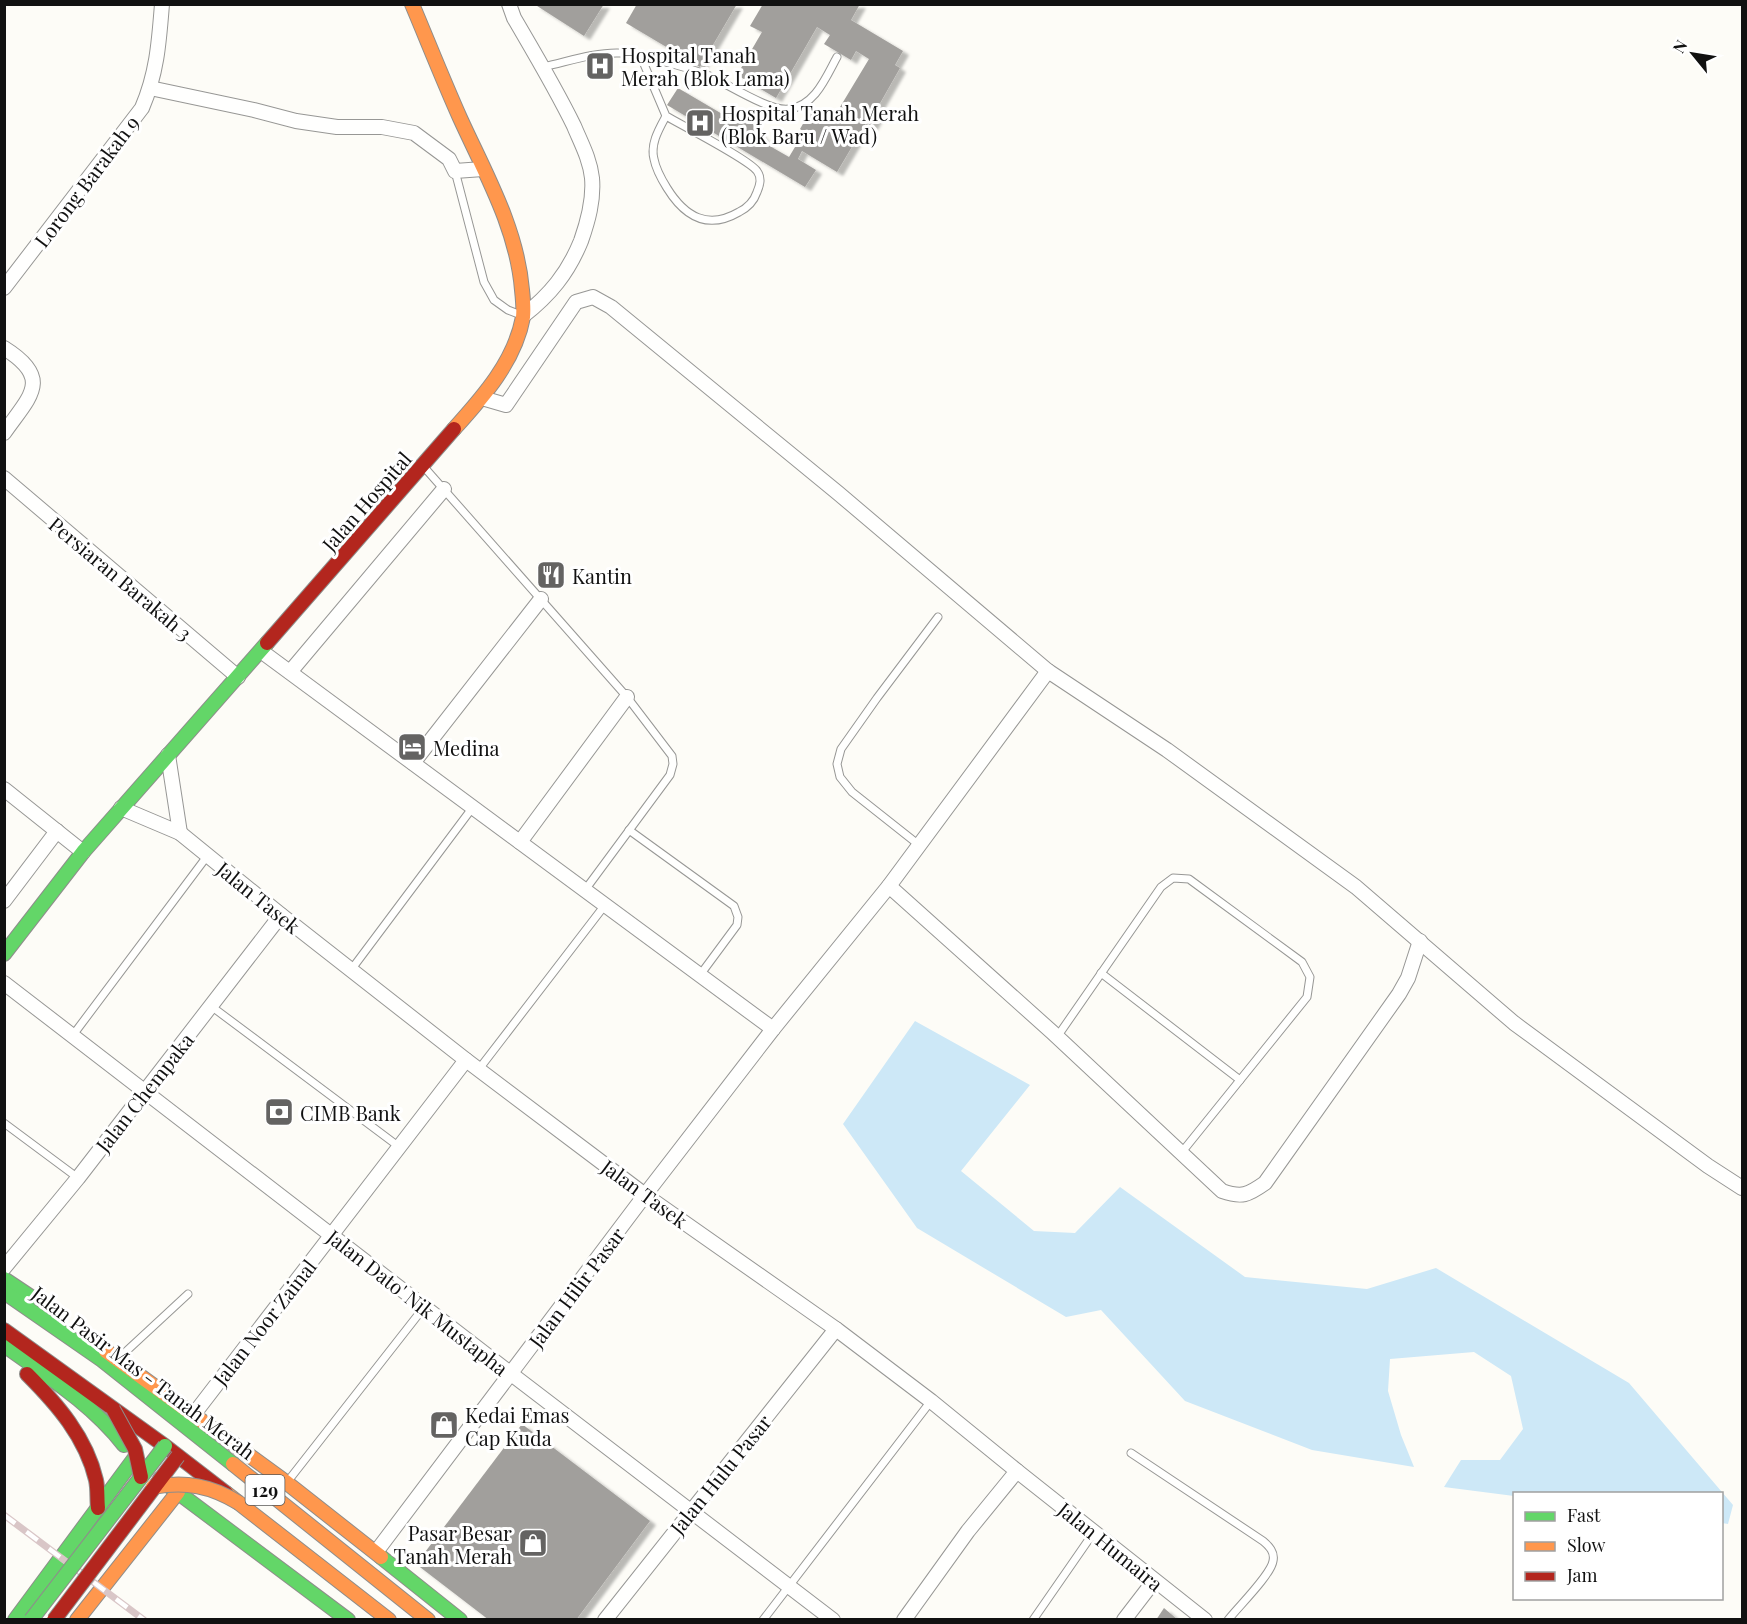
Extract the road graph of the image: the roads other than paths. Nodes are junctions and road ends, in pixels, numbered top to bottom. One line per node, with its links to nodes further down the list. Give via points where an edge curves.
1 (162, 4): 7 (street, Lorong Barakah 9, via 157,61)
2 (412, 4): 9 (main road, Jalan Hospital)
3 (509, 4): 6 (street)
4 (641, 57): 5 (lane, via 704,74 776,108 790,109 817,93); 6 (lane, via 619,53); 8 (lane)
5 (837, 57)
6 (543, 67): 12 (street, via 586,153 592,178 591,204 575,256 544,300)
7 (150, 88): 10 (street, via 296,121 414,133 448,159); 11 (street, Lorong Barakah 9, via 133,121)
8 (666, 116): 8 (lane, via 654,144 653,159 676,202 687,213 703,220 726,220 746,208 761,181 756,170)
9 (483, 169): 10 (street); 12 (main road, Jalan Hospital, via 499,198 513,239 522,280)
10 (454, 171): 12 (lane, via 484,282 494,300)
11 (4, 288)
12 (523, 316): 14 (main road, Jalan Hospital, via 502,368)
13 (4, 348): 15 (street, via 27,366 34,379 31,394)
14 (482, 398): 16 (main road, Jalan Hospital); 22 (street, via 506,405 576,302 593,297 838,493)
15 (4, 433)
16 (423, 465): 18 (lane); 21 (main road, Jalan Hospital)
17 (4, 478): 24 (street, Persiaran Barakah 3)
18 (444, 489): 19 (lane); 23 (street)
19 (541, 599): 25 (lane); 27 (street)
20 (938, 617): 35 (lane, via 841,749 837,764 840,777 852,792)
21 (261, 651): 23 (street); 24 (main road, Jalan Hospital)
22 (1048, 671): 35 (street, Jalan Hilir Pasar); 43 (street, via 1176,757 1356,887)
23 (290, 672): 27 (street)
24 (238, 677): 26 (main road, Jalan Hospital)
25 (627, 697): 31 (lane, via 672,756 673,764 670,775); 34 (street)
26 (168, 755): 30 (main road, Jalan Hospital); 33 (street)
27 (413, 763): 29 (street)
28 (4, 789): 32 (street)
29 (473, 807): 34 (street); 45 (lane)
30 (121, 808): 33 (street, Jalan Tasek); 36 (main road, Jalan Hospital)
31 (629, 830): 39 (lane); 47 (lane, via 734,906 737,926)
32 (57, 831): 36 (street); 40 (street)
33 (180, 833): 37 (street, Jalan Tasek)
34 (520, 842): 39 (street)
35 (919, 845): 38 (street, Jalan Hilir Pasar)
36 (83, 852): 44 (main road, Jalan Hospital)
37 (208, 855): 42 (street, Jalan Tasek); 51 (lane)
38 (889, 886): 50 (street, Jalan Hilir Pasar); 52 (street)
39 (585, 890): 41 (street)
40 (4, 901)
41 (605, 905): 47 (street); 54 (lane)
42 (281, 915): 45 (street, Jalan Tasek); 49 (street, Jalan Chempaka)
43 (1420, 941): 59 (street, via 1399,993 1265,1183 1250,1193 1235,1196 1222,1191); 61 (street, via 1514,1023)
44 (4, 954)
45 (351, 970): 53 (street, Jalan Tasek)
46 (1101, 973): 52 (lane); 55 (lane); 55 (lane, via 1161,886 1173,878 1189,879 1302,962 1310,977 1307,997)
47 (700, 975): 50 (street)
48 (4, 982): 51 (street, Jalan Dato' Nik Mustapha)
49 (211, 1006): 56 (street, Jalan Chempaka); 58 (lane)
50 (773, 1029): 62 (street, Jalan Hilir Pasar)
51 (73, 1035): 56 (street, Jalan Dato' Nik Mustapha)
52 (1057, 1037): 59 (street)
53 (466, 1060): 54 (street, Jalan Tasek); 58 (street, Jalan Noor Zainal)
54 (479, 1069): 62 (street, Jalan Tasek)
55 (1240, 1080): 59 (lane)
56 (145, 1090): 60 (street, Jalan Chempaka); 63 (street, Jalan Dato' Nik Mustapha)
57 (4, 1123): 60 (lane)
58 (398, 1146): 63 (street, Jalan Noor Zainal)
59 (1182, 1152)
60 (78, 1178): 64 (street, Jalan Chempaka)
61 (1743, 1188)
62 (645, 1194): 70 (street, Jalan Tasek); 76 (street, Jalan Hilir Pasar)
63 (331, 1235): 69 (street, Jalan Dato' Nik Mustapha); 79 (street, Jalan Noor Zainal)
64 (4, 1268)
65 (4, 1279): 75 (main road)
66 (4, 1292): 103 (main road, Jalan Pasir Mas - Tanah Merah / 129, via 102,1360)
67 (188, 1294): 75 (lane)
68 (4, 1306): 73 (main road)
69 (425, 1306): 76 (street, Jalan Dato' Nik Mustapha); 86 (lane)
70 (836, 1329): 77 (street, Jalan Tasek); 91 (street, Jalan Hulu Pasar)
71 (4, 1330): 78 (main road)
72 (4, 1345): 83 (main road, via 96,1413 114,1430)
73 (59, 1347)
74 (4, 1356): 90 (main road, via 45,1391 67,1418 96,1480)
75 (118, 1359): 79 (main road)
76 (510, 1373): 91 (street, Jalan Dato' Nik Mustapha); 93 (street, Jalan Hilir Pasar)
77 (931, 1401): 84 (street, Jalan Tasek); 95 (lane)
78 (113, 1409): 81 (main road); 85 (main road, bridge, via 135,1449)
79 (194, 1414): 86 (main road)
80 (169, 1431): 81 (main road)
81 (173, 1449): 85 (main road, bridge); 87 (main road, bridge); 89 (main road, bridge); 102 (main road, via 187,1446 194,1450)
82 (1131, 1452): 112 (lane, via 1272,1549 1274,1560 1270,1570)
83 (134, 1459): 88 (main road); 90 (main road)
84 (1017, 1471): 92 (street, Jalan Humaira); 108 (street)
85 (141, 1477): 97 (main road, bridge)
86 (287, 1483): 93 (main road)
87 (153, 1487): 89 (main road, bridge, via 171,1483 207,1486); 98 (main road, bridge)
88 (178, 1492): 99 (main road); 100 (main road)
89 (239, 1503): 101 (main road)
90 (98, 1508): 96 (main road)
91 (692, 1510): 95 (street, Jalan Dato' Nik Mustapha); 105 (street, Jalan Hulu Pasar)
92 (1094, 1532): 94 (street, Jalan Humaira); 109 (lane)
93 (376, 1552): 104 (main road)
94 (1154, 1581): 110 (street); 111 (street, Jalan Humaira)
95 (789, 1585): 106 (lane); 107 (street, Jalan Dato' Nik Mustapha)
96 (15, 1620)
97 (31, 1620)
98 (54, 1620)
99 (77, 1620)
100 (348, 1620)
101 (389, 1620)
102 (422, 1620)
103 (428, 1620)
104 (460, 1620)
105 (605, 1620)
106 (763, 1620)
107 (833, 1620)
108 (904, 1620)
109 (1033, 1620)
110 (1124, 1620)
111 (1205, 1620)
112 (1228, 1620)

